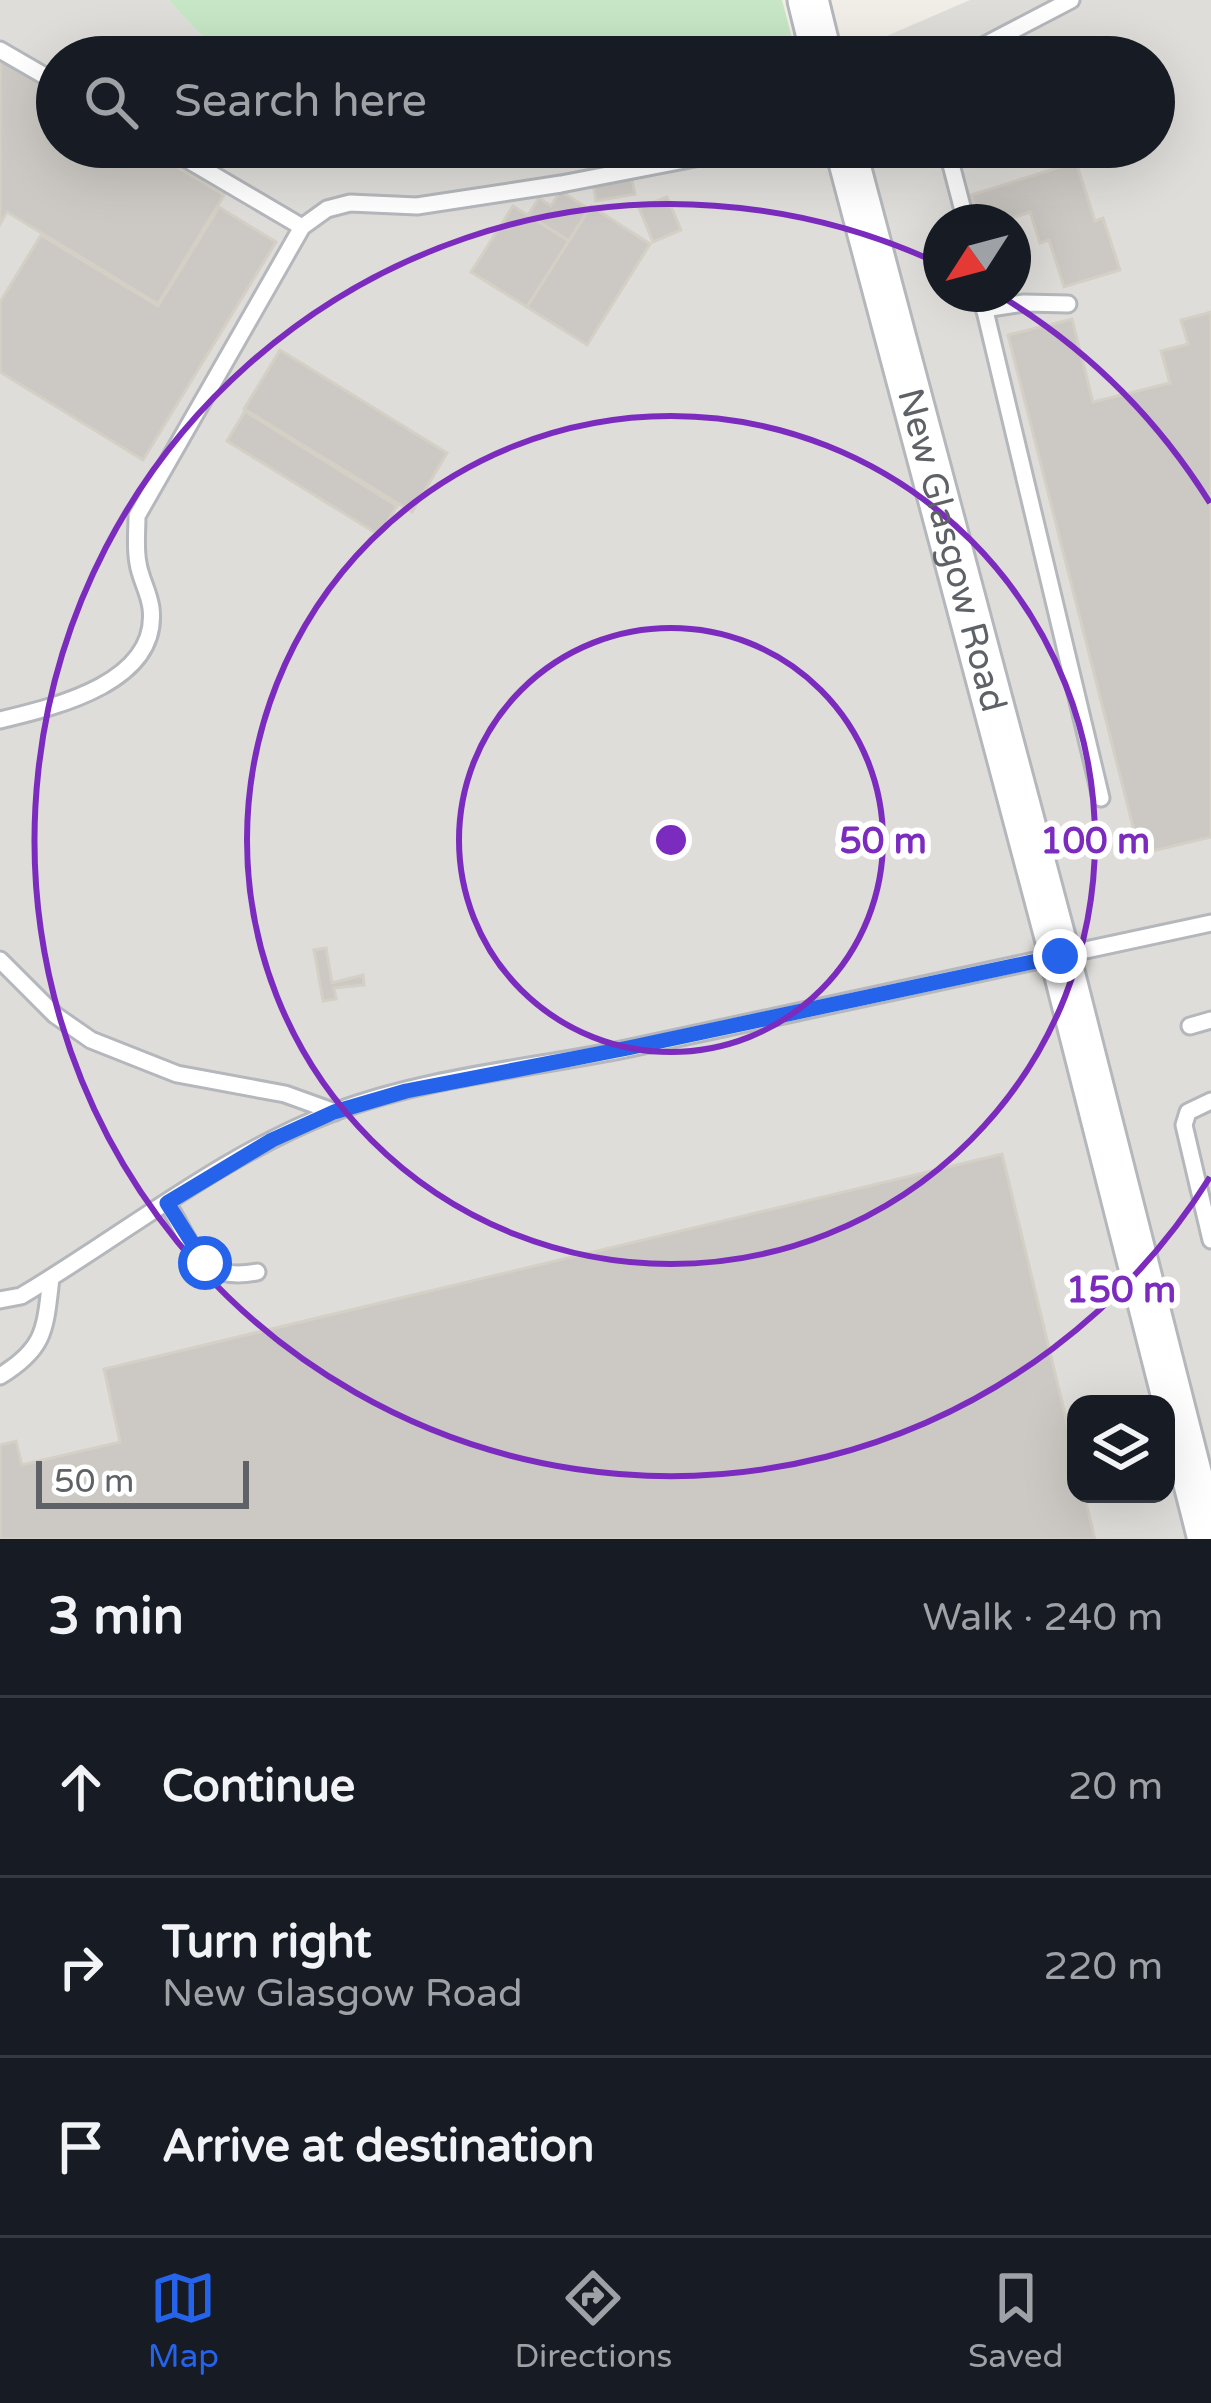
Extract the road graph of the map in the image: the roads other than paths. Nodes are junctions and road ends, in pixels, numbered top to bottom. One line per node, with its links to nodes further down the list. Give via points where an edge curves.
1 (808, 0): 3 (street)
2 (1071, 0): 4 (lane)
3 (817, 36)
4 (1002, 36)
5 (0, 50): 6 (lane)
6 (36, 71)
7 (202, 168): 12 (lane)
8 (644, 168): 12 (lane, via 417,206 350,203)
9 (851, 168): 19 (street, New Glasgow Road)
10 (950, 168): 11 (lane)
11 (960, 204)
12 (302, 227): 16 (lane, via 137,516 149,637 103,686)
13 (1031, 303): 14 (lane)
14 (1068, 304)
15 (985, 312): 17 (lane)
16 (0, 720)
17 (1101, 798)
18 (1211, 923): 19 (lane)
19 (1060, 956): 24 (lane); 31 (street, New Glasgow Road)
20 (0, 960): 24 (lane, via 91,1040 177,1074)
21 (1211, 1020): 22 (lane)
22 (1190, 1026)
23 (1211, 1101): 26 (lane, via 1188,1112 1184,1125)
24 (334, 1112): 25 (lane)
25 (167, 1203): 27 (lane, via 212,1270); 28 (lane)
26 (1211, 1240)
27 (257, 1273)
28 (51, 1278): 29 (lane); 30 (lane, via 40,1343)
29 (0, 1300)
30 (0, 1376)
31 (1208, 1539)

